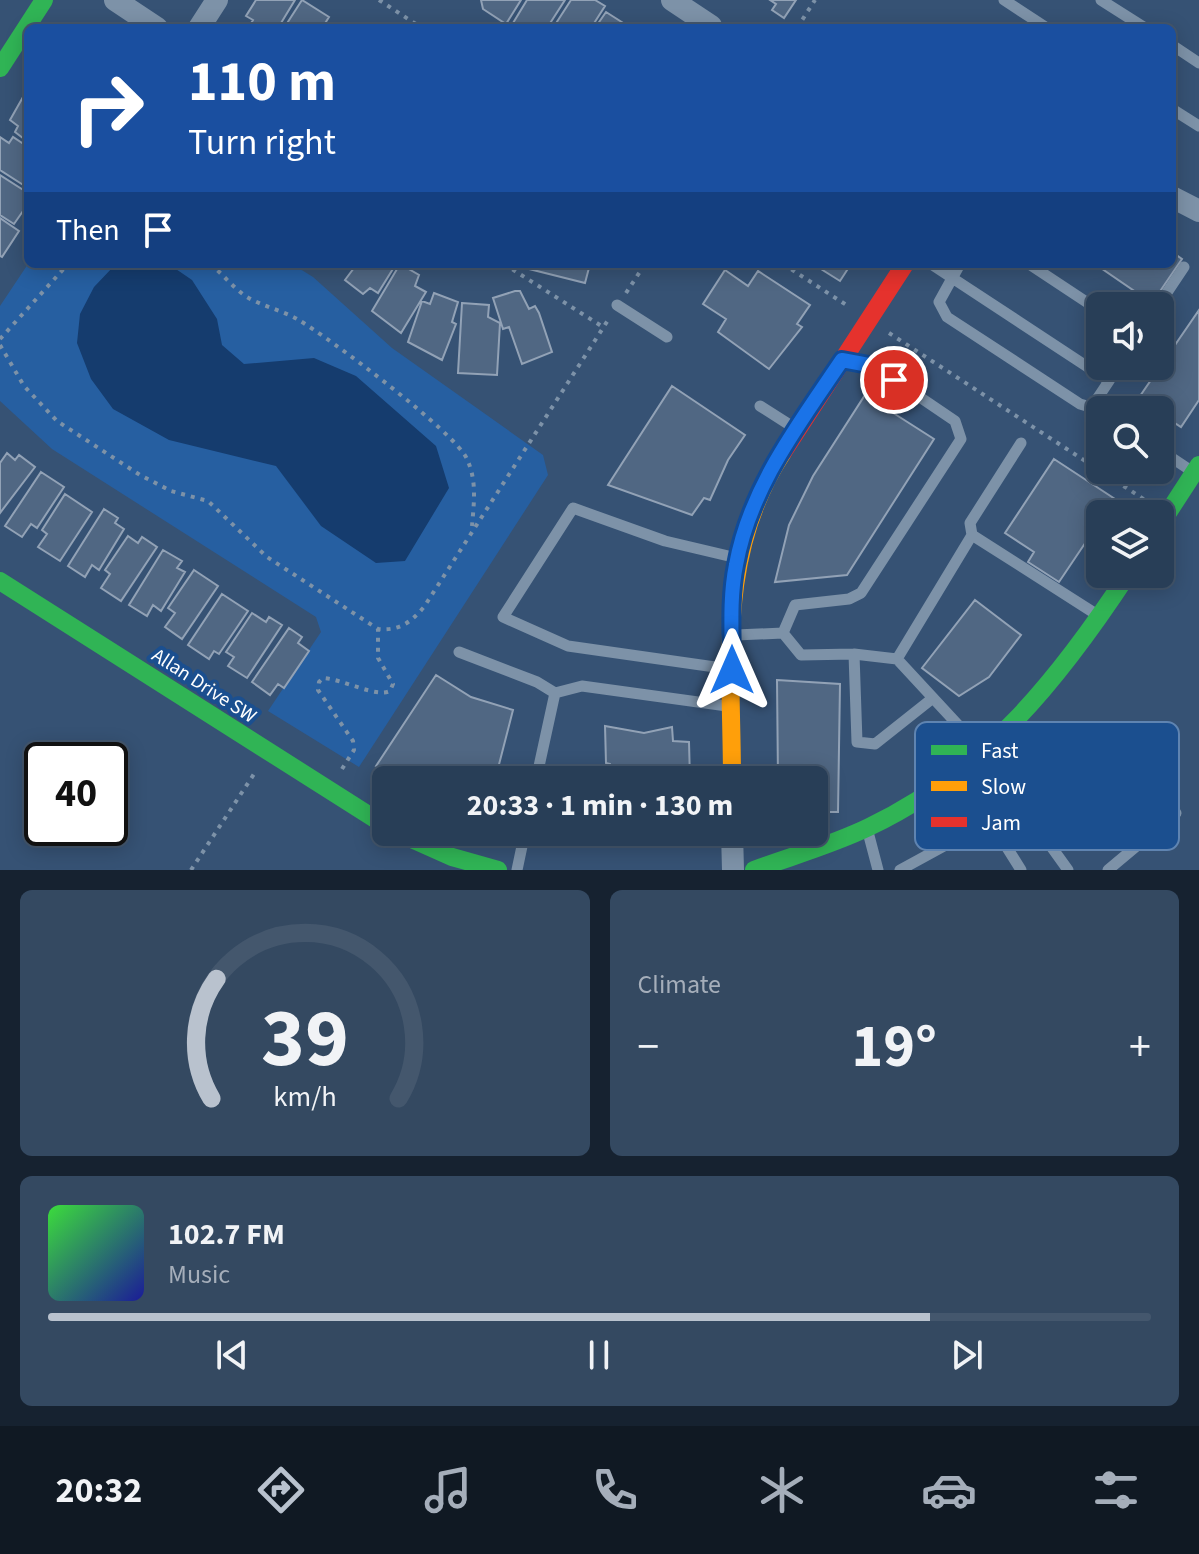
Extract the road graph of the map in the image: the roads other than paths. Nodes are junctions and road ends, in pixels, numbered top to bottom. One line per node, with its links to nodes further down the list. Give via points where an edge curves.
1 (44, 0): 7 (street)
2 (115, 0): 8 (street)
3 (217, 0): 9 (street)
4 (672, 0): 10 (street)
5 (1004, 0): 11 (lane)
6 (1101, 0): 12 (lane)
7 (28, 24)
8 (151, 24)
9 (202, 24)
10 (708, 24)
11 (1041, 24)
12 (1139, 24)
13 (24, 31): 16 (street)
14 (1176, 48): 15 (lane)
15 (1199, 63)
16 (0, 68)
17 (1176, 112): 18 (lane)
18 (1199, 126)
19 (1184, 267): 25 (lane)
20 (902, 268): 29 (street)
21 (937, 268): 24 (lane)
22 (957, 268): 24 (lane)
23 (1035, 268): 26 (lane)
24 (951, 277): 30 (lane); 32 (lane, via 939,302 947,317)
25 (1167, 292)
26 (1086, 302)
27 (617, 305): 28 (lane)
28 (667, 337)
29 (842, 360): 34 (street); 44 (lane, via 874,366 955,421 961,439 861,593 795,605)
30 (1109, 381): 31 (lane)
31 (1102, 396)
32 (1086, 405)
33 (760, 406): 34 (lane)
34 (797, 429): 40 (street, via 754,503)
35 (1021, 443): 39 (lane, via 970,523)
36 (1174, 457): 37 (lane)
37 (1197, 469): 38 (street)
38 (1174, 504)
39 (972, 535): 43 (lane); 48 (lane)
40 (737, 558): 45 (street); 49 (lane, via 665,541 573,508 503,617 568,646)
41 (0, 581): 58 (street, Allan Drive SW)
42 (1119, 588): 43 (street)
43 (1101, 617): 54 (street)
44 (783, 633): 45 (lane); 47 (lane, via 801,655)
45 (732, 635): 49 (street)
46 (459, 652): 50 (lane)
47 (854, 654): 48 (lane); 51 (lane, via 857,742 875,744)
48 (897, 659): 51 (lane)
49 (732, 670): 52 (street)
50 (555, 693): 52 (lane, via 582,686); 55 (lane)
51 (933, 698): 53 (lane)
52 (732, 707): 56 (street)
53 (955, 722)
54 (1020, 722)
55 (539, 766)
56 (732, 766)
57 (915, 801): 59 (street)
58 (372, 818)
59 (867, 828): 70 (street); 71 (lane)
60 (427, 846): 67 (street)
61 (522, 846): 68 (lane)
62 (732, 846): 69 (street)
63 (937, 850): 72 (lane)
64 (1008, 850): 73 (lane)
65 (1054, 850): 74 (lane)
66 (1132, 850): 75 (lane)
67 (498, 870)
68 (517, 870)
69 (733, 870)
70 (754, 870)
71 (878, 870)
72 (900, 870)
73 (1021, 870)
74 (1068, 870)
75 (1108, 870)

